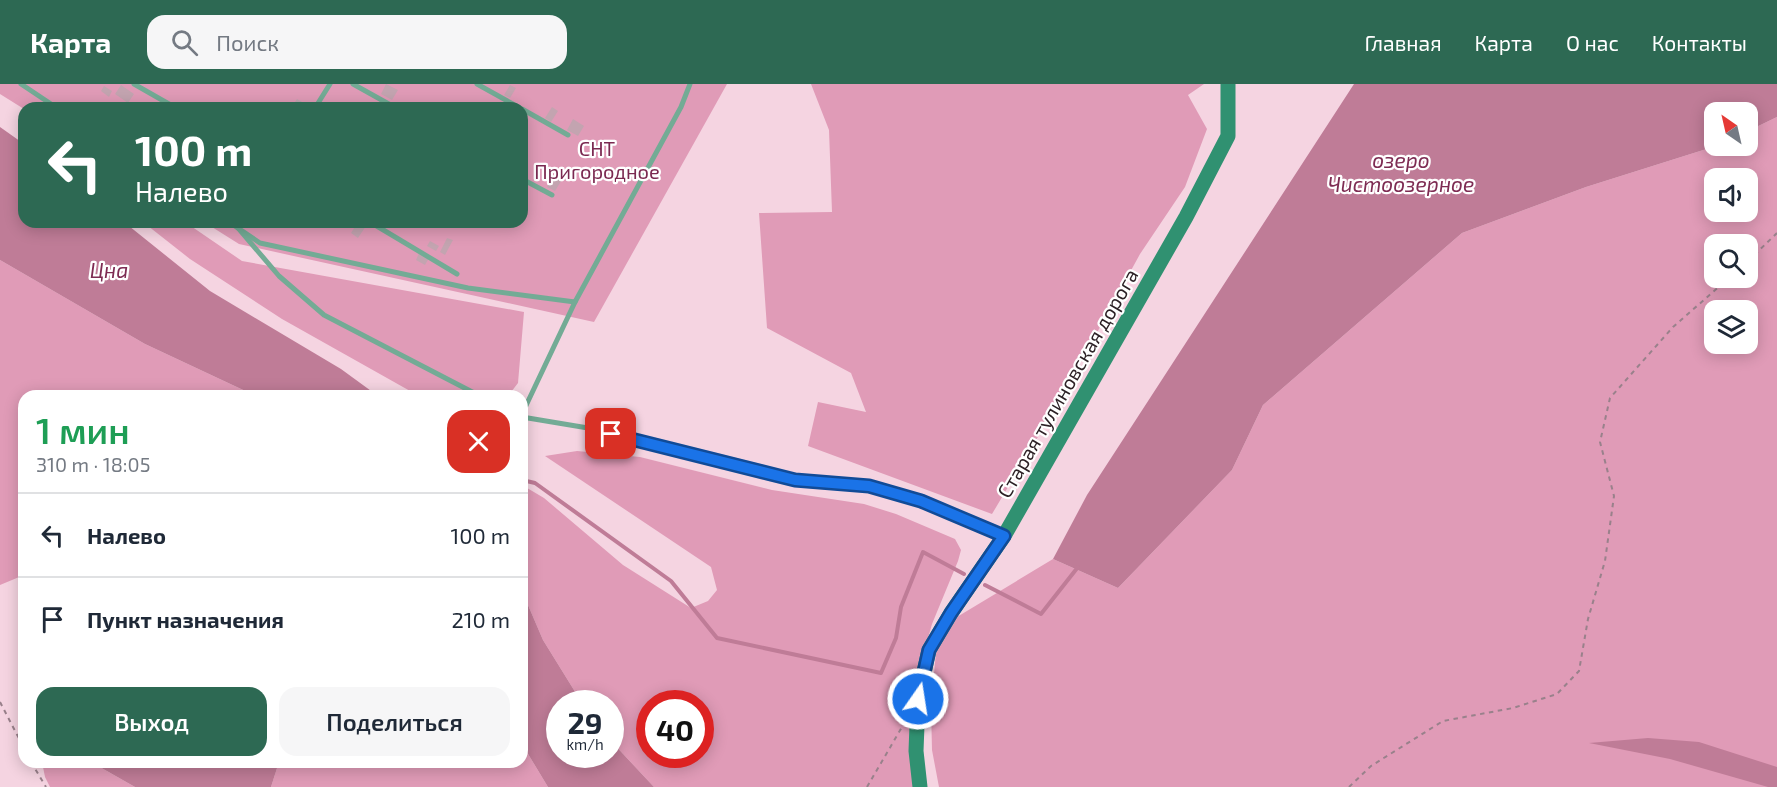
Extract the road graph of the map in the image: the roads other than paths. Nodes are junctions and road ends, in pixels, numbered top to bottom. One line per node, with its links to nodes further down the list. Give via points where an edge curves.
1 (21, 84): 8 (lane)
2 (134, 84): 9 (lane)
3 (330, 84): 10 (lane)
4 (353, 84): 11 (lane)
5 (477, 84): 12 (lane)
6 (690, 84): 21 (lane)
7 (1228, 84): 25 (street, Старая тулиновская дорога, via 1228,136)
8 (48, 102)
9 (166, 102)
10 (319, 102)
11 (385, 102)
12 (509, 102)
13 (528, 113): 14 (lane)
14 (568, 135)
15 (528, 182): 16 (lane)
16 (552, 195)
17 (242, 228): 22 (lane, via 279,276 324,315)
18 (243, 228): 21 (lane, via 260,243 272,246 468,288)
19 (380, 228): 20 (lane)
20 (457, 274)
21 (575, 302): 23 (lane)
22 (468, 390)
23 (528, 403)
24 (528, 417): 25 (lane, via 588,428 795,480 869,486 921,501)
25 (1004, 536): 26 (street, Старая тулиновская дорога, via 929,650 918,699 916,751)
26 (920, 787)

